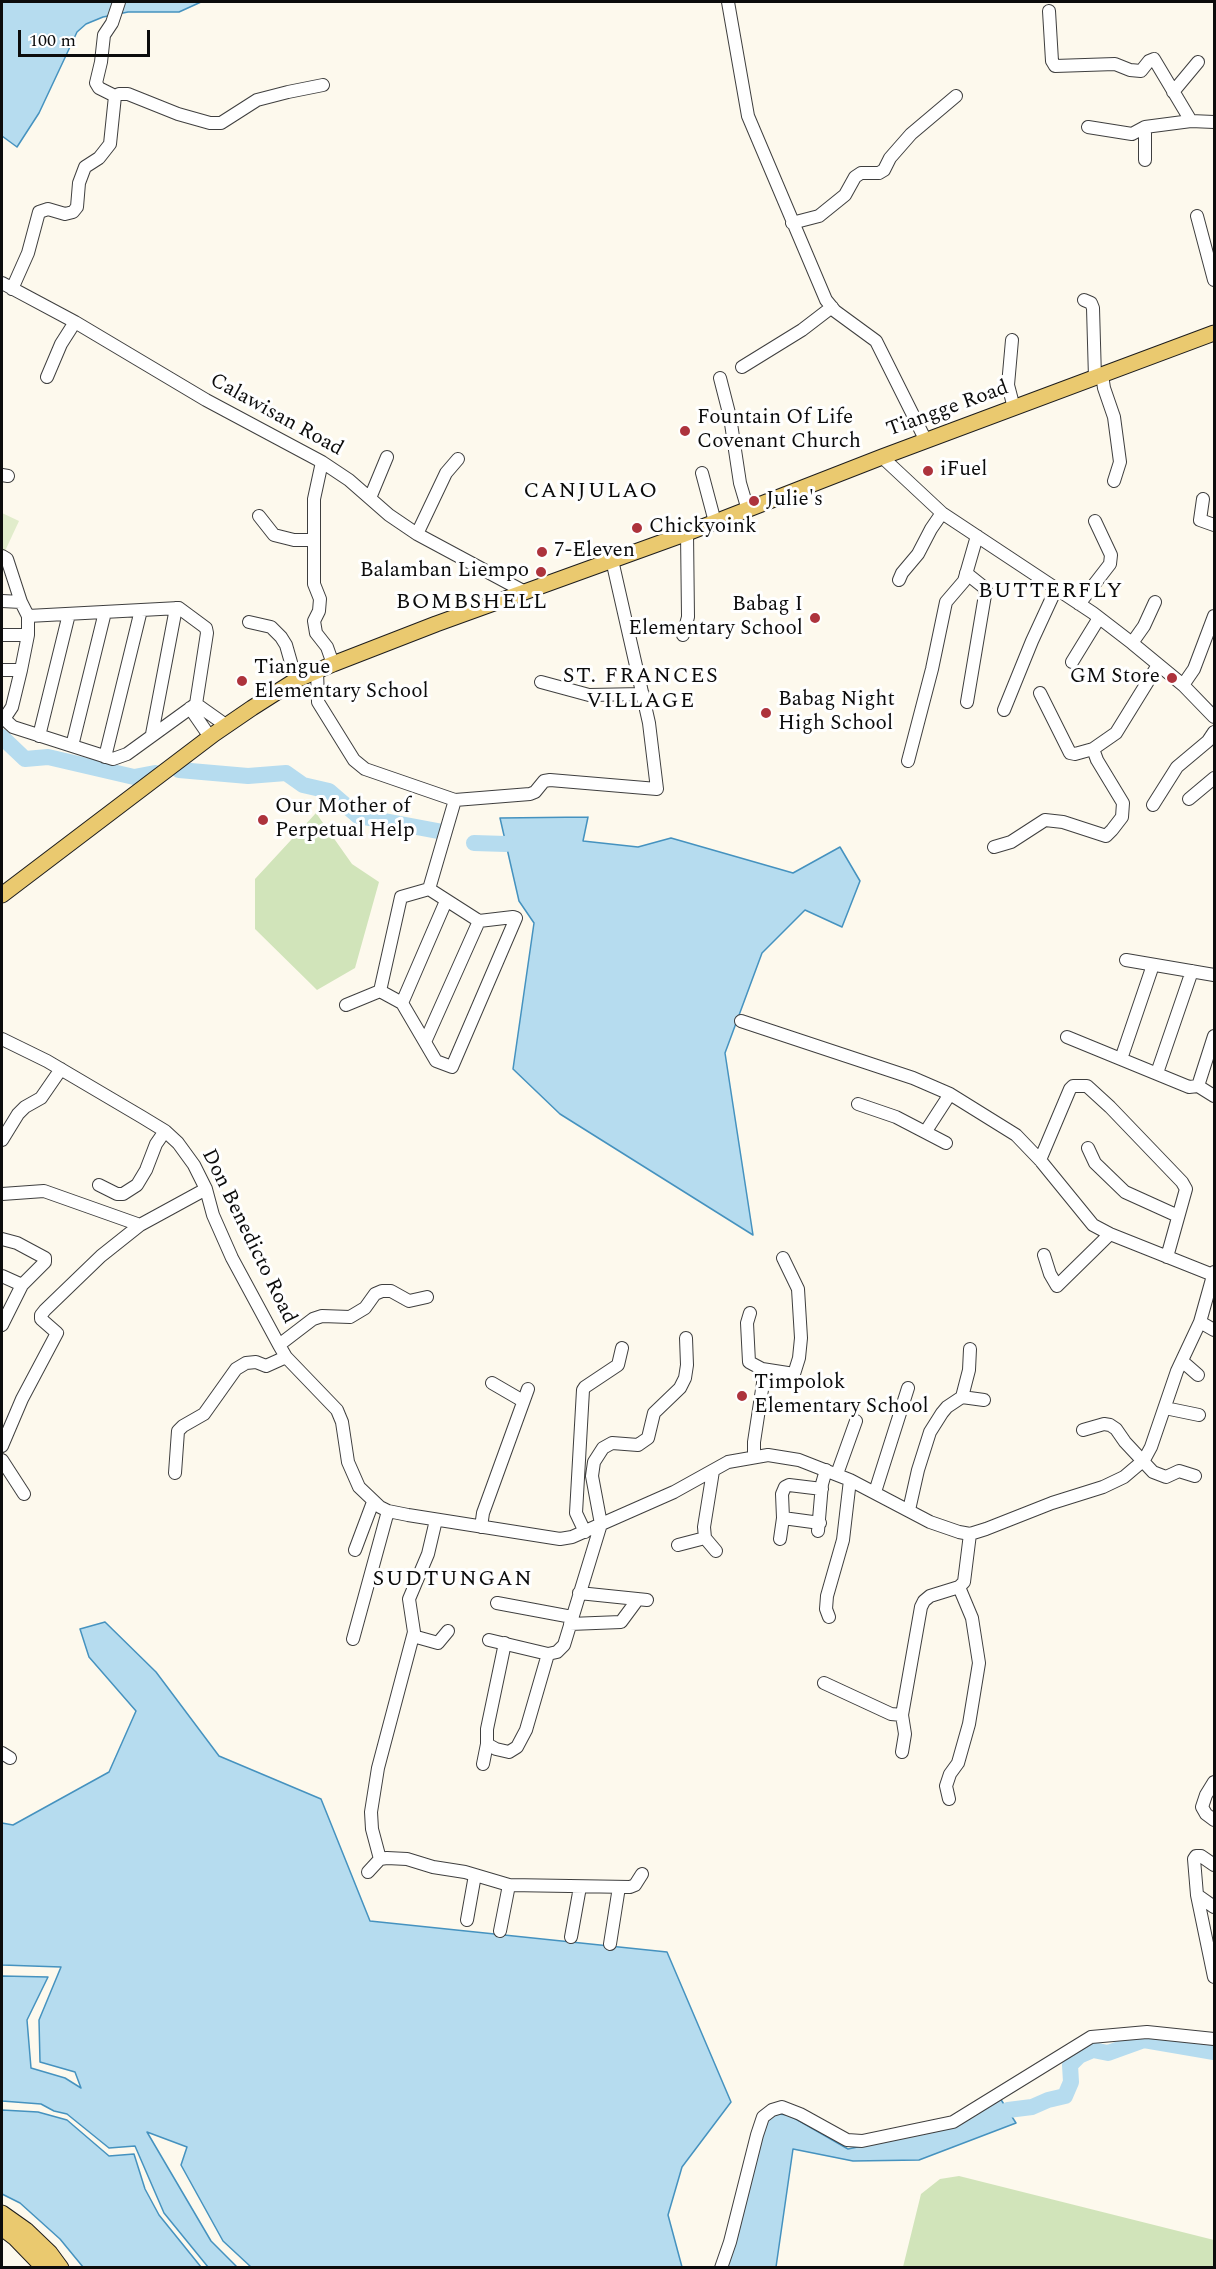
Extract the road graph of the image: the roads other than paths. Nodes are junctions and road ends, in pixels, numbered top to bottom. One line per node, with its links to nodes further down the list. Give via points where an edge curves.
1 (119, 2): 7 (street, via 104,35 96,83)
2 (728, 2): 15 (street, via 748,116)
3 (1049, 11): 6 (street, via 1055,66 1115,64 1141,71 1154,59)
4 (1198, 62): 6 (street)
5 (323, 85): 7 (street, via 256,100 221,123 178,114 128,94)
6 (1173, 92): 9 (street)
7 (115, 96): 17 (street, via 110,144 85,167 77,207 65,214 48,209 39,212 28,253)
8 (956, 96): 15 (street, via 911,134 884,170 861,172 845,195 819,216)
9 (1191, 121): 10 (street); 12 (street)
10 (1215, 122)
11 (1088, 127): 12 (street, via 1124,134)
12 (1145, 127): 13 (street)
13 (1145, 160)
14 (1197, 216): 16 (street)
15 (792, 223): 19 (street)
16 (1215, 280)
17 (7, 286): 20 (street, Calawisan Road)
18 (1084, 300): 24 (street, via 1093,308)
19 (832, 307): 23 (street); 28 (street, via 876,341)
20 (75, 322): 25 (street); 32 (street, Calawisan Road)
21 (1215, 333): 24 (main road, Tiangge Road)
22 (1012, 340): 27 (street, via 1008,386)
23 (742, 367)
24 (1098, 376): 27 (main road, Tiangge Road); 34 (street, via 1114,417 1120,462)
25 (47, 377)
26 (720, 378): 37 (street)
27 (1014, 408): 28 (main road, Tiangge Road)
28 (926, 441): 30 (main road, Tiangge Road)
29 (387, 457): 35 (street)
30 (882, 457): 37 (main road, Tiangge Road); 38 (street)
31 (458, 459): 44 (street, via 446,473)
32 (321, 462): 35 (street, Calawisan Road); 46 (street, via 314,499)
33 (702, 473): 41 (street)
34 (1114, 481)
35 (370, 498): 44 (street, Calawisan Road)
36 (1203, 499): 42 (street, via 1200,520)
37 (748, 510): 41 (main road, Tiangge Road)
38 (942, 513): 45 (street); 50 (street)
39 (259, 516): 46 (street, via 274,535)
40 (1095, 521): 56 (street, via 1111,555 1110,564)
41 (715, 522): 43 (main road, Tiangge Road)
42 (1215, 525)
43 (687, 533): 48 (main road, Tiangge Road); 67 (street, via 688,617)
44 (417, 534): 52 (street, Calawisan Road)
45 (977, 536): 49 (street); 51 (street)
46 (314, 540): 70 (street, via 314,584 320,599 314,621 316,633)
47 (2, 556): 54 (street, via 7,559)
48 (612, 560): 52 (main road, Tiangge Road); 79 (street)
49 (966, 573): 80 (street, via 986,589); 93 (street, via 946,602)
50 (899, 580)
51 (1056, 589): 56 (street); 82 (street)
52 (525, 592): 70 (main road, Tiangge Road)
53 (2, 601): 54 (street)
54 (21, 602): 61 (street)
55 (1155, 602): 68 (street)
56 (1079, 604): 63 (street)
57 (177, 608): 58 (street); 81 (street, via 206,628 207,633); 87 (street)
58 (141, 610): 59 (street); 92 (street)
59 (105, 612): 60 (street); 90 (street)
60 (69, 614): 61 (street); 88 (street)
61 (28, 616): 66 (street)
62 (1215, 616): 77 (street, via 1194,669)
63 (1099, 618): 68 (street); 69 (street)
64 (249, 622): 75 (street, via 271,627 281,637)
65 (2, 635): 66 (street)
66 (28, 635): 72 (street)
67 (683, 635)
68 (1132, 643): 71 (street)
69 (1071, 662)
70 (333, 664): 74 (main road, Tiangge Road)
71 (1158, 665): 77 (street); 91 (street, via 1116,733)
72 (21, 669): 73 (street); 84 (street, via 12,707)
73 (2, 670)
74 (317, 670): 75 (main road, Tiangge Road); 96 (street, via 318,702 354,760 365,770)
75 (296, 680): 85 (main road, Tiangge Road)
76 (542, 682): 79 (street, via 590,695)
77 (1183, 685): 83 (street)
78 (1040, 693): 91 (street, via 1070,753)
79 (643, 694): 96 (street, via 657,789 550,780 530,794)
80 (967, 702)
81 (193, 706): 85 (street); 87 (street); 89 (street)
82 (1004, 710)
83 (1215, 717)
84 (3, 718): 88 (street, via 13,727)
85 (227, 726): 89 (main road, Tiangge Road)
86 (1215, 732): 97 (street, via 1177,767)
87 (152, 734): 92 (street, via 127,754)
88 (39, 736): 90 (street)
89 (210, 737): 100 (main road, Tiangge Road)
90 (72, 746): 92 (street)
91 (1093, 750): 98 (street, via 1123,803 1122,817 1106,836 1046,820 1011,842)
92 (109, 758)
93 (908, 761)
94 (1215, 778): 95 (street)
95 (1189, 799)
96 (455, 800): 99 (street)
97 (1153, 805)
98 (994, 847)
99 (429, 889): 101 (street); 107 (street, via 401,897)
100 (2, 895)
101 (446, 901): 102 (street); 108 (street)
102 (479, 921): 114 (street); 114 (street, via 516,918 452,1067 436,1061)
103 (1126, 960): 104 (street)
104 (1153, 965): 105 (street); 115 (street)
105 (1192, 971): 106 (street); 117 (street)
106 (1215, 975)
107 (380, 991): 108 (street); 109 (street)
108 (402, 1003): 114 (street)
109 (346, 1005)
110 (741, 1021): 119 (street)
111 (1215, 1036): 118 (street)
112 (1067, 1037): 115 (street)
113 (2, 1039): 116 (street, Don Benedicto Road)
114 (425, 1042)
115 (1121, 1059): 117 (street)
116 (61, 1069): 122 (street, Don Benedicto Road); 124 (street, via 42,1098 18,1114)
117 (1157, 1073): 118 (street, via 1190,1087)
118 (1198, 1086): 120 (street)
119 (950, 1094): 123 (street); 127 (street, via 1016,1135)
120 (1215, 1096)
121 (858, 1104): 123 (street)
122 (165, 1131): 128 (street, via 137,1185 123,1194); 129 (street, Don Benedicto Road, via 194,1165)
123 (926, 1131): 125 (street)
124 (2, 1140)
125 (946, 1143)
126 (1088, 1148): 131 (street, via 1095,1163 1125,1192)
127 (1040, 1160): 131 (street, via 1070,1089 1087,1086 1182,1182 1186,1189); 133 (street, via 1094,1225)
128 (99, 1185)
129 (206, 1189): 132 (street); 147 (street, Don Benedicto Road, via 232,1258)
130 (2, 1194): 132 (street, via 44,1191)
131 (1178, 1216): 136 (street)
132 (140, 1225): 164 (street, via 101,1256 40,1315 57,1333)
133 (1110, 1234): 135 (street, via 1057,1286); 136 (street)
134 (2, 1239): 140 (street, via 45,1258 44,1264)
135 (1044, 1255)
136 (1167, 1257): 138 (street)
137 (783, 1258): 152 (street, via 798,1289 799,1358 794,1374)
138 (1214, 1274): 144 (street)
139 (2, 1276): 140 (street)
140 (21, 1285): 143 (street)
141 (428, 1297): 147 (street, via 409,1301 391,1291 382,1291 350,1317 313,1318)
142 (750, 1313): 152 (street, via 748,1362)
143 (3, 1318)
144 (1200, 1322): 145 (street); 151 (street)
145 (1215, 1330)
146 (686, 1338): 181 (street, via 685,1378 654,1413 648,1438 638,1445 612,1443 603,1448 594,1462 592,1476)
147 (279, 1346): 150 (street, Don Benedicto Road)
148 (622, 1348): 183 (street, via 618,1365 583,1390 576,1512)
149 (970, 1349): 157 (street)
150 (286, 1357): 170 (street, via 266,1366 246,1362 236,1369 204,1414 178,1431); 176 (street, Don Benedicto Road, via 337,1410 352,1474)
151 (1182, 1361): 153 (street); 160 (street)
152 (765, 1370): 165 (street)
153 (1198, 1375)
154 (492, 1383): 159 (street)
155 (908, 1388): 174 (street)
156 (528, 1389): 159 (street)
157 (962, 1397): 158 (street); 177 (street, via 947,1407 930,1432)
158 (984, 1400)
159 (523, 1401): 182 (street)
160 (1164, 1408): 161 (street); 167 (street)
161 (1199, 1415)
162 (856, 1421): 169 (street)
163 (1083, 1430): 167 (street, via 1110,1425)
164 (2, 1446)
165 (754, 1456): 168 (street, Don Benedicto Road, via 728,1462); 169 (street, Don Benedicto Road, via 799,1460)
166 (2, 1460): 175 (street)
167 (1143, 1461): 171 (street, via 1156,1474 1167,1477 1179,1471); 184 (street, via 1124,1477 1103,1487)
168 (713, 1471): 181 (street, Don Benedicto Road); 185 (street)
169 (831, 1472): 172 (street, Don Benedicto Road); 173 (street)
170 (175, 1473)
171 (1195, 1476)
172 (850, 1480): 174 (street, Don Benedicto Road); 193 (street, via 843,1540 826,1596)
173 (822, 1490): 179 (street, via 784,1487); 179 (street, via 819,1527)
174 (875, 1492): 177 (street, Don Benedicto Road)
175 (24, 1494)
176 (373, 1502): 178 (street, Don Benedicto Road); 188 (street)
177 (909, 1510): 184 (street, Don Benedicto Road)
178 (388, 1511): 180 (street, Don Benedicto Road); 197 (street)
179 (783, 1518): 186 (street)
180 (436, 1520): 182 (street, Don Benedicto Road); 196 (street, via 428,1554 409,1599)
181 (601, 1524): 183 (street, Don Benedicto Road); 191 (street)
182 (481, 1527): 183 (street, Don Benedicto Road, via 560,1539)
183 (585, 1532)
184 (970, 1534): 190 (street, via 966,1578)
185 (705, 1538): 187 (street); 189 (street)
186 (780, 1539)
187 (678, 1545)
188 (355, 1550)
189 (716, 1551)
190 (959, 1587): 202 (street, via 930,1596 921,1607); 207 (street, via 972,1618 979,1663 969,1724 958,1763 946,1786)
191 (579, 1593): 194 (street); 194 (street, via 643,1599 621,1622)
192 (497, 1603): 194 (street)
193 (829, 1617)
194 (571, 1621): 200 (street, via 564,1645)
195 (448, 1630): 196 (street, via 438,1643)
196 (413, 1636): 209 (street, via 386,1732 370,1812)
197 (353, 1639)
198 (489, 1640): 199 (street)
199 (505, 1643): 200 (street); 203 (street)
200 (552, 1653): 203 (street, via 517,1747 509,1752)
201 (824, 1683): 202 (street, via 891,1714)
202 (902, 1715): 204 (street)
203 (487, 1744): 205 (street)
204 (902, 1752)
205 (483, 1764)
206 (1215, 1782): 208 (street, via 1202,1807)
207 (949, 1799)
208 (1215, 1820)
209 (380, 1859): 211 (street); 213 (street, via 407,1859)
210 (1215, 1865): 217 (street, via 1201,1856 1194,1859)
211 (368, 1872)
212 (642, 1874): 216 (street, via 635,1885)
213 (475, 1875): 214 (street); 219 (street)
214 (509, 1885): 215 (street); 220 (street)
215 (580, 1887): 216 (street); 221 (street)
216 (619, 1887): 223 (street)
217 (1197, 1895): 218 (street); 222 (street)
218 (1215, 1907)
219 (467, 1920)
220 (500, 1931)
221 (571, 1937)
222 (1210, 1941): 224 (street)
223 (610, 1944)
224 (1215, 1977)
225 (1215, 2039): 230 (street, via 1147,2031 1091,2037 953,2122 862,2141 847,2140 800,2114 782,2108 772,2110 764,2117 757,2135)
226 (2, 2213): 229 (main road, via 26,2230)
227 (2, 2228): 228 (main road)
228 (44, 2268)
229 (61, 2268)
230 (721, 2268)

